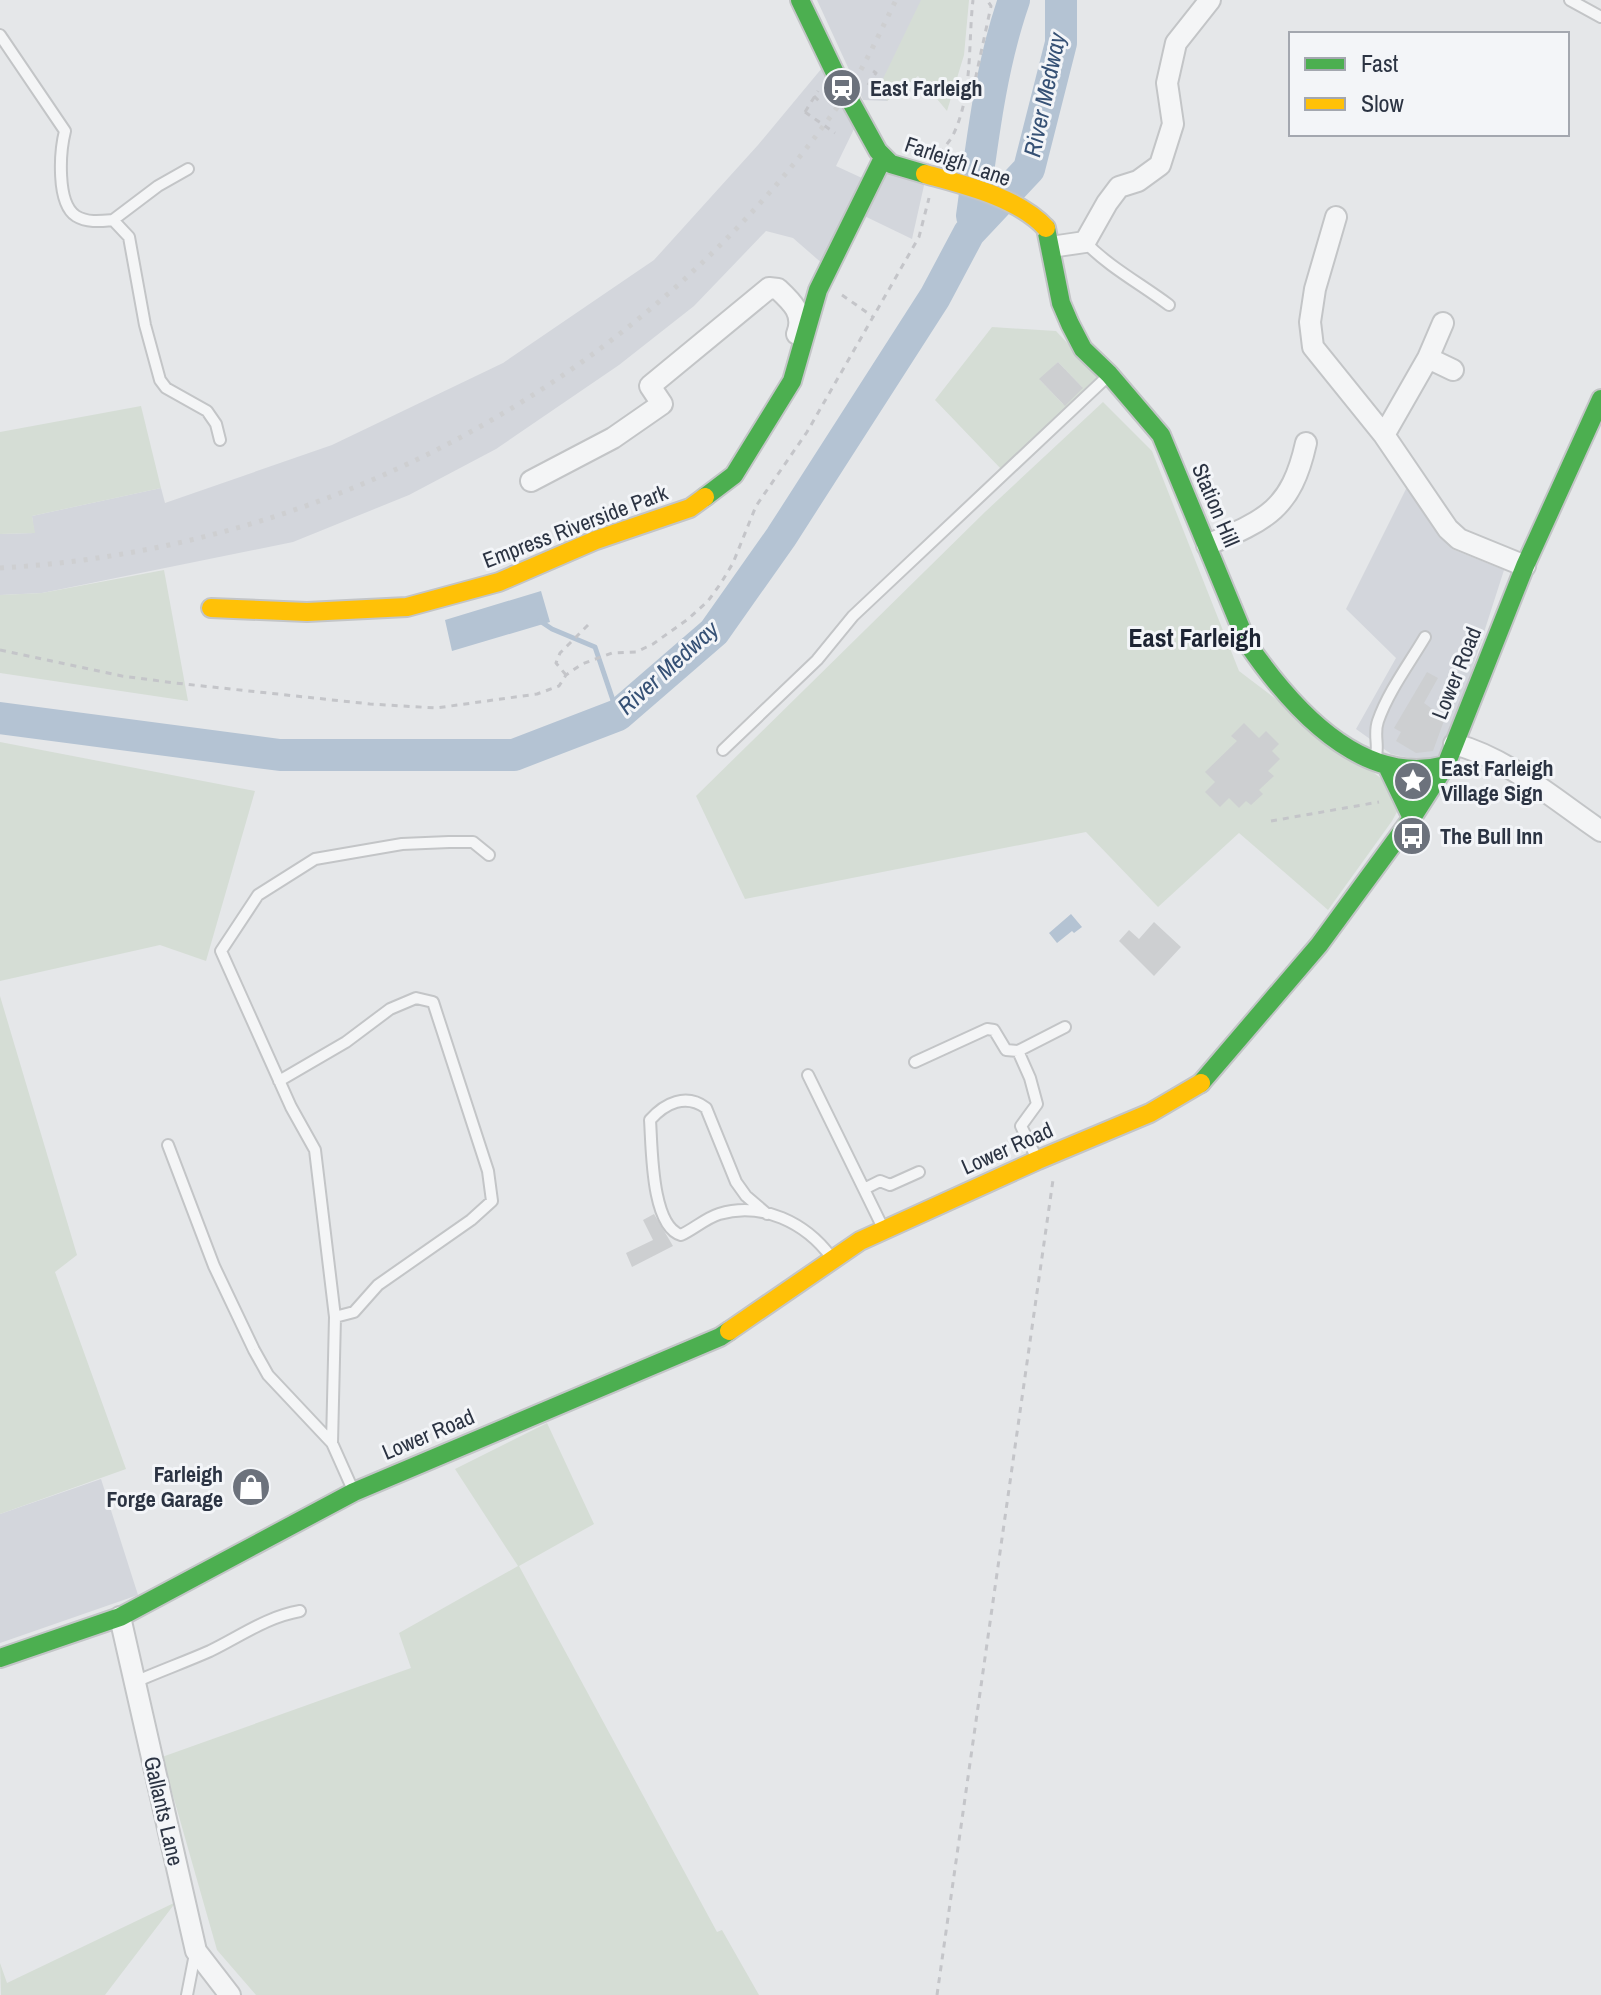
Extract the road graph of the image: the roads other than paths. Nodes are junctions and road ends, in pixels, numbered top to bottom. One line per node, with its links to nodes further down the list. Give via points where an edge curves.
1 (800, 0): 6 (main road, Farleigh Lane)
2 (1210, 0): 11 (street, via 1176,43 1167,83 1173,124 1160,165 1119,187)
3 (1570, 0): 4 (lane)
4 (1601, 17)
5 (0, 35): 9 (lane, via 65,131 62,194 68,207 90,221)
6 (883, 158): 10 (main road, Farleigh Lane, bridge, via 1031,214 1041,219); 17 (main road, Empress Riverside Park, via 822,283)
7 (188, 169): 9 (lane)
8 (1336, 217): 19 (street, via 1315,289 1313,347)
9 (113, 220): 20 (lane, via 129,237 160,380 207,411)
10 (1048, 238): 11 (street); 16 (main road, Station Hill, via 1070,324 1083,349)
11 (1085, 242): 12 (lane, via 1102,260)
12 (1169, 305)
13 (1443, 323): 14 (street)
14 (1428, 358): 15 (street); 19 (street)
15 (1453, 370)
16 (1109, 374): 23 (main road, Station Hill, via 1161,435); 28 (lane, via 853,616 817,660)
17 (792, 381): 22 (street, via 779,374 801,324 798,312 778,289 769,288 650,386 662,404 613,438); 25 (main road, Empress Riverside Park, via 734,475 690,508 596,540 499,582 407,607 307,612)
18 (1601, 399): 24 (main road, Lower Road)
19 (1384, 435): 24 (street, via 1448,529 1459,539)
20 (220, 440)
21 (1306, 443): 23 (street, via 1308,473 1277,509)
22 (531, 481)
23 (1207, 545): 29 (main road, Station Hill, via 1264,671 1333,736)
24 (1525, 566): 27 (main road, Lower Road)
25 (211, 608)
26 (1425, 637): 29 (lane, via 1374,732)
27 (1454, 744): 30 (main road, Lower Road); 32 (street, via 1515,772)
28 (723, 750)
29 (1381, 763): 30 (main road, Station Hill, via 1423,770); 31 (main road)
30 (1446, 765): 31 (main road, Lower Road)
31 (1412, 818): 40 (main road, Lower Road, via 1319,945 1206,1080 1150,1113)
32 (1601, 831)
33 (489, 855): 38 (lane, via 473,842 449,842 315,859 258,895 221,951)
34 (1065, 1027): 35 (lane)
35 (1018, 1051): 36 (lane, via 1006,1050 994,1030 987,1029); 40 (lane, via 1037,1104 1021,1126)
36 (915, 1062)
37 (808, 1075): 42 (lane)
38 (279, 1081): 46 (lane, via 315,1150); 46 (lane, via 390,1009 416,998 433,1002 488,1171 492,1201 378,1285 354,1312)
39 (168, 1145): 47 (lane, via 214,1266 254,1350 268,1375)
40 (1038, 1160): 44 (main road, Lower Road)
41 (919, 1172): 42 (lane)
42 (864, 1189): 44 (lane)
43 (767, 1214): 43 (lane, via 720,1214 681,1235 674,1233 656,1194 650,1120 683,1100 706,1108 736,1182); 45 (lane, via 803,1227)
44 (884, 1230): 45 (main road, Lower Road)
45 (832, 1258): 48 (main road, Lower Road, via 720,1337)
46 (335, 1317): 47 (lane)
47 (332, 1443): 48 (lane)
48 (354, 1492): 50 (main road, Lower Road)
49 (300, 1611): 52 (lane, via 261,1622 210,1651)
50 (120, 1617): 51 (main road, Lower Road); 52 (street, Gallants Lane)
51 (0, 1658)
52 (135, 1682): 53 (street, Gallants Lane)
53 (196, 1951): 54 (lane); 55 (street, Gallants Lane)
54 (187, 1995)
55 (230, 1995)

